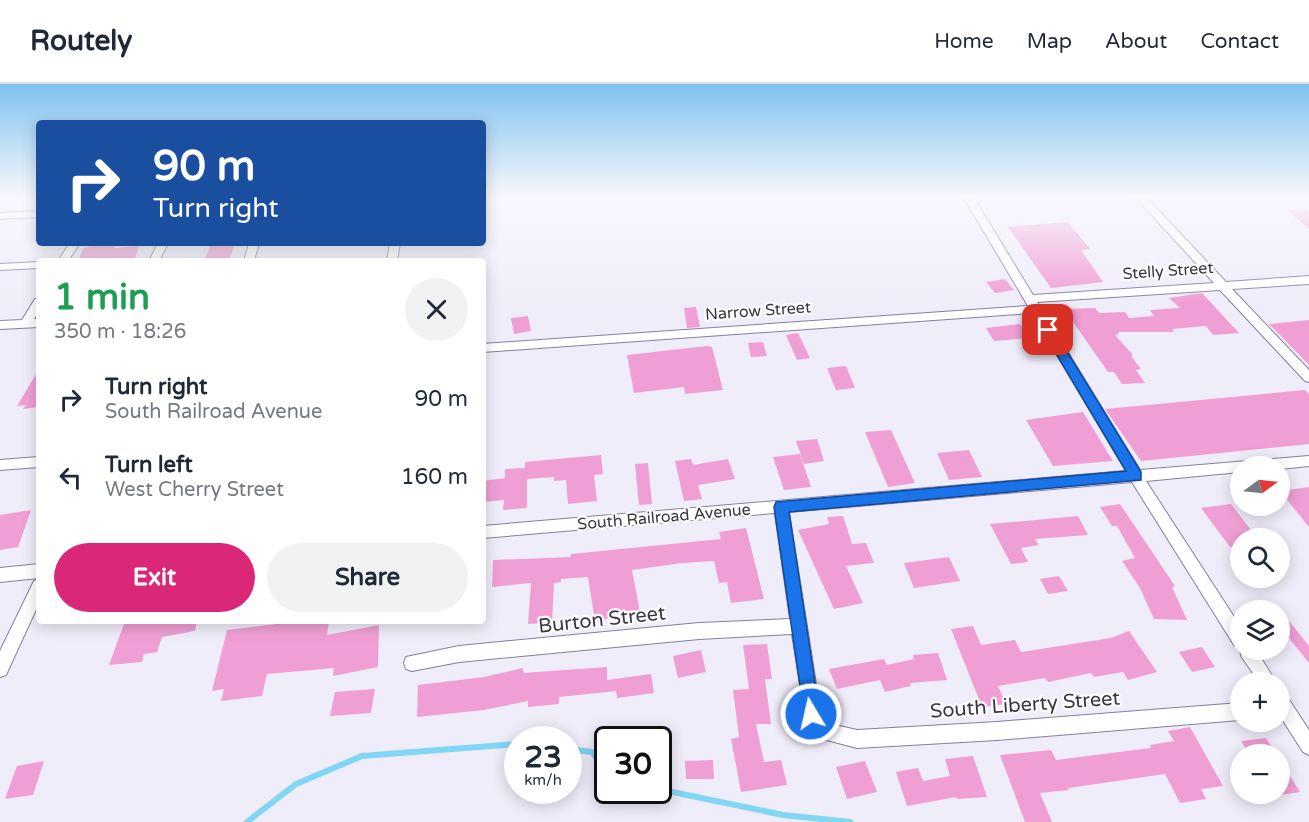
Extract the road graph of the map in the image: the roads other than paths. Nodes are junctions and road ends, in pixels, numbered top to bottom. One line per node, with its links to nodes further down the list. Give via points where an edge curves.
1 (990, 232): 7 (street)
2 (1172, 232): 6 (street)
3 (36, 265): 4 (street)
4 (0, 267)
5 (1309, 280): 6 (street, Stelly Street)
6 (1220, 285): 7 (street, Stelly Street); 13 (street)
7 (1033, 304): 12 (street, Narrow Street); 19 (street)
8 (36, 307): 10 (street)
9 (36, 323): 10 (street)
10 (25, 324): 11 (street)
11 (0, 325)
12 (486, 348)
13 (1309, 378)
14 (1309, 461): 16 (street, South Railroad Avenue)
15 (36, 462): 17 (street)
16 (1290, 463)
17 (0, 465)
18 (1230, 468): 19 (street, South Railroad Avenue)
19 (1136, 476): 20 (street, South Railroad Avenue); 25 (street)
20 (781, 507): 21 (street, South Railroad Avenue); 26 (street)
21 (486, 532)
22 (36, 571): 23 (street)
23 (0, 575)
24 (36, 592): 28 (street)
25 (1230, 624)
26 (798, 626): 27 (street, Burton Street, via 699,631 459,654); 29 (street, South Liberty Street, via 814,729 858,739)
27 (412, 663)
28 (0, 669)
29 (1230, 713)
30 (1290, 719): 31 (street)
31 (1309, 746)

